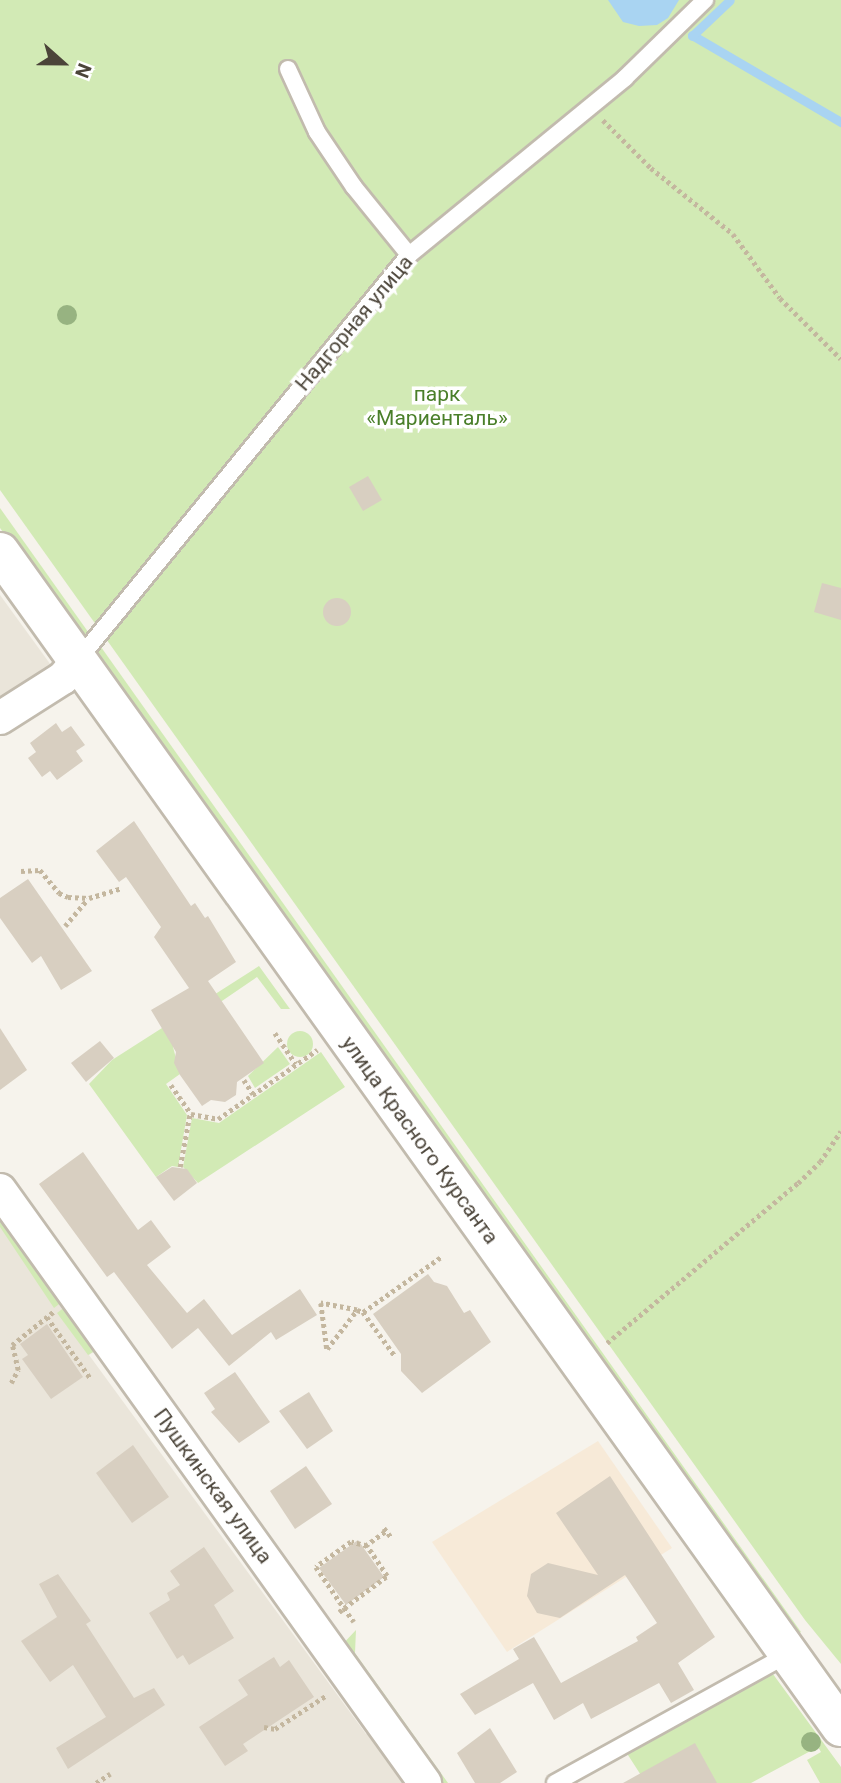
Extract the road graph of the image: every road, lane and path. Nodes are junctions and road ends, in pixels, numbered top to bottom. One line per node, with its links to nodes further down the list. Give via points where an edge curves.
1 (705, 0): 3 (lane, Надгорная улица)
2 (288, 69): 4 (lane, via 317,132)
3 (591, 106): 4 (lane, Надгорная улица); 5 (path, via 651,168 733,234 780,298)
4 (409, 255): 7 (lane, Надгорная улица)
5 (841, 359)
6 (0, 552): 7 (street, улица Красного Курсанта)
7 (78, 660): 8 (street, via 63,678); 36 (street, улица Красного Курсанта)
8 (0, 718)
9 (21, 871): 11 (path, via 40,870 59,894)
10 (122, 888): 11 (path)
11 (89, 898): 12 (path)
12 (65, 926)
13 (275, 1033): 15 (path)
14 (318, 1049): 15 (path)
15 (296, 1064): 18 (path)
16 (244, 1080): 18 (path)
17 (171, 1085): 19 (path)
18 (253, 1094): 19 (path, via 218,1118)
19 (190, 1112): 21 (path)
20 (841, 1130): 28 (path, via 821,1162 798,1183)
21 (180, 1167)
22 (0, 1190): 42 (street, Пушкинская улица)
23 (442, 1257): 26 (path)
24 (55, 1310): 27 (path)
25 (357, 1310): 25 (path, via 342,1330 327,1349 321,1303); 26 (path)
26 (363, 1312): 29 (path)
27 (47, 1317): 30 (path); 31 (path, via 12,1345 18,1370)
28 (603, 1346)
29 (395, 1356)
30 (91, 1380)
31 (10, 1383)
32 (391, 1537): 33 (path, via 385,1529)
33 (365, 1546): 34 (path, via 387,1577); 34 (path, via 351,1542 316,1567)
34 (344, 1608): 35 (path)
35 (354, 1622)
36 (789, 1654): 39 (street, улица Красного Курсанта); 43 (lane)
37 (333, 1690): 38 (path, via 275,1729)
38 (264, 1727)
39 (841, 1727)
40 (96, 1783): 41 (path, via 107,1775)
41 (108, 1783)
42 (425, 1783)
43 (555, 1783)

